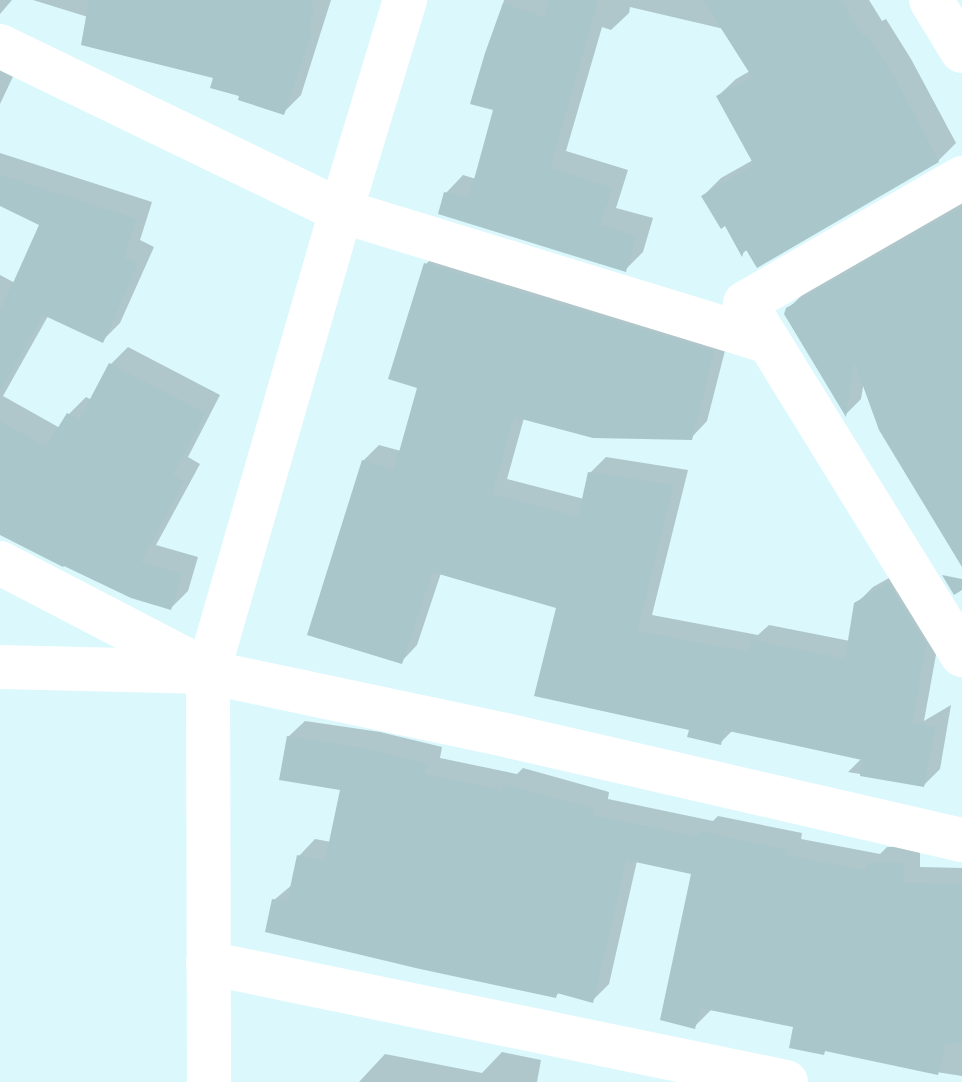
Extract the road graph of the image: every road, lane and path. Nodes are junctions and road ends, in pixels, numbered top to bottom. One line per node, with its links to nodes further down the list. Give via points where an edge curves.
1 (405, 0): 6 (street)
2 (931, 0): 4 (street)
3 (0, 46): 6 (street)
4 (962, 51)
5 (962, 178): 7 (street, via 745,303)
6 (341, 211): 7 (street); 11 (street)
7 (769, 342): 9 (street)
8 (0, 563): 11 (street)
9 (962, 655)
10 (0, 667): 11 (street)
11 (208, 672): 12 (street); 13 (street)
12 (962, 840)
13 (208, 963): 14 (street); 15 (street)
14 (209, 1082)
15 (786, 1082)

